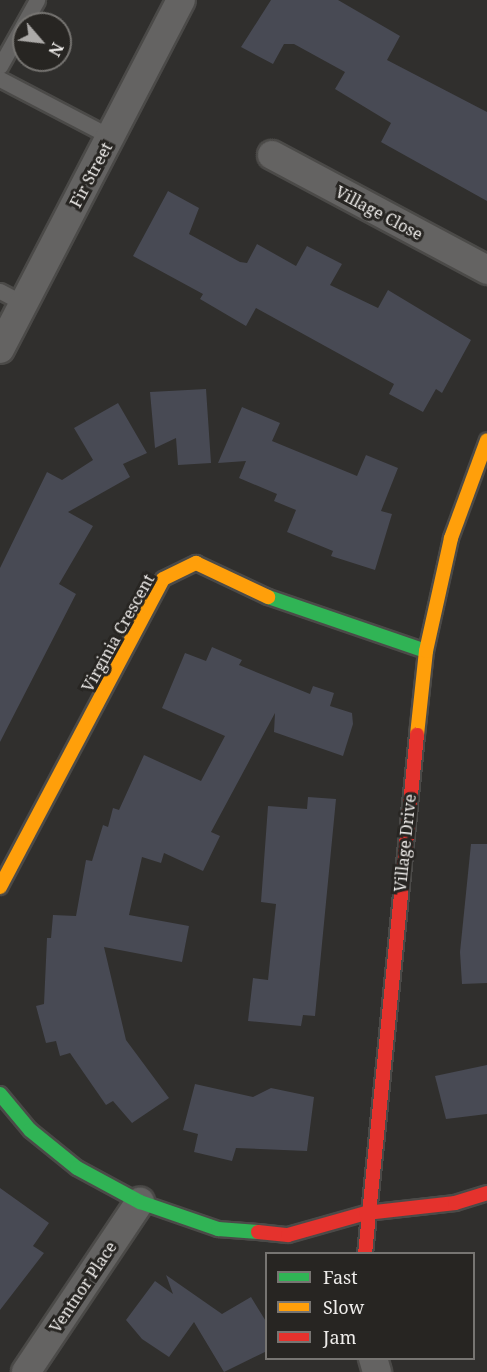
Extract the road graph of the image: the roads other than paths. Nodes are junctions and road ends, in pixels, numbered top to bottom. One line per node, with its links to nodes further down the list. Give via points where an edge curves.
1 (37, 0): 3 (lane)
2 (181, 0): 5 (street, Fir Street)
3 (0, 66)
4 (0, 79): 5 (lane)
5 (111, 137): 8 (street, Fir Street)
6 (272, 155): 7 (street, Village Close)
7 (487, 270)
8 (12, 298): 9 (street, Fir Street)
9 (0, 349)
10 (484, 454): 11 (street, Village Drive, via 451,538)
11 (426, 651): 12 (street, Virginia Crescent, via 231,584 196,563 163,579); 16 (street, Village Drive)
12 (0, 887)
13 (0, 1094): 15 (street, via 30,1130 77,1168)
14 (487, 1193): 16 (street, via 455,1203)
15 (140, 1202): 16 (street, via 219,1229 288,1235); 18 (street, Ventnor Place)
16 (366, 1213): 17 (street, Village Drive)
17 (365, 1252)
18 (26, 1372)

